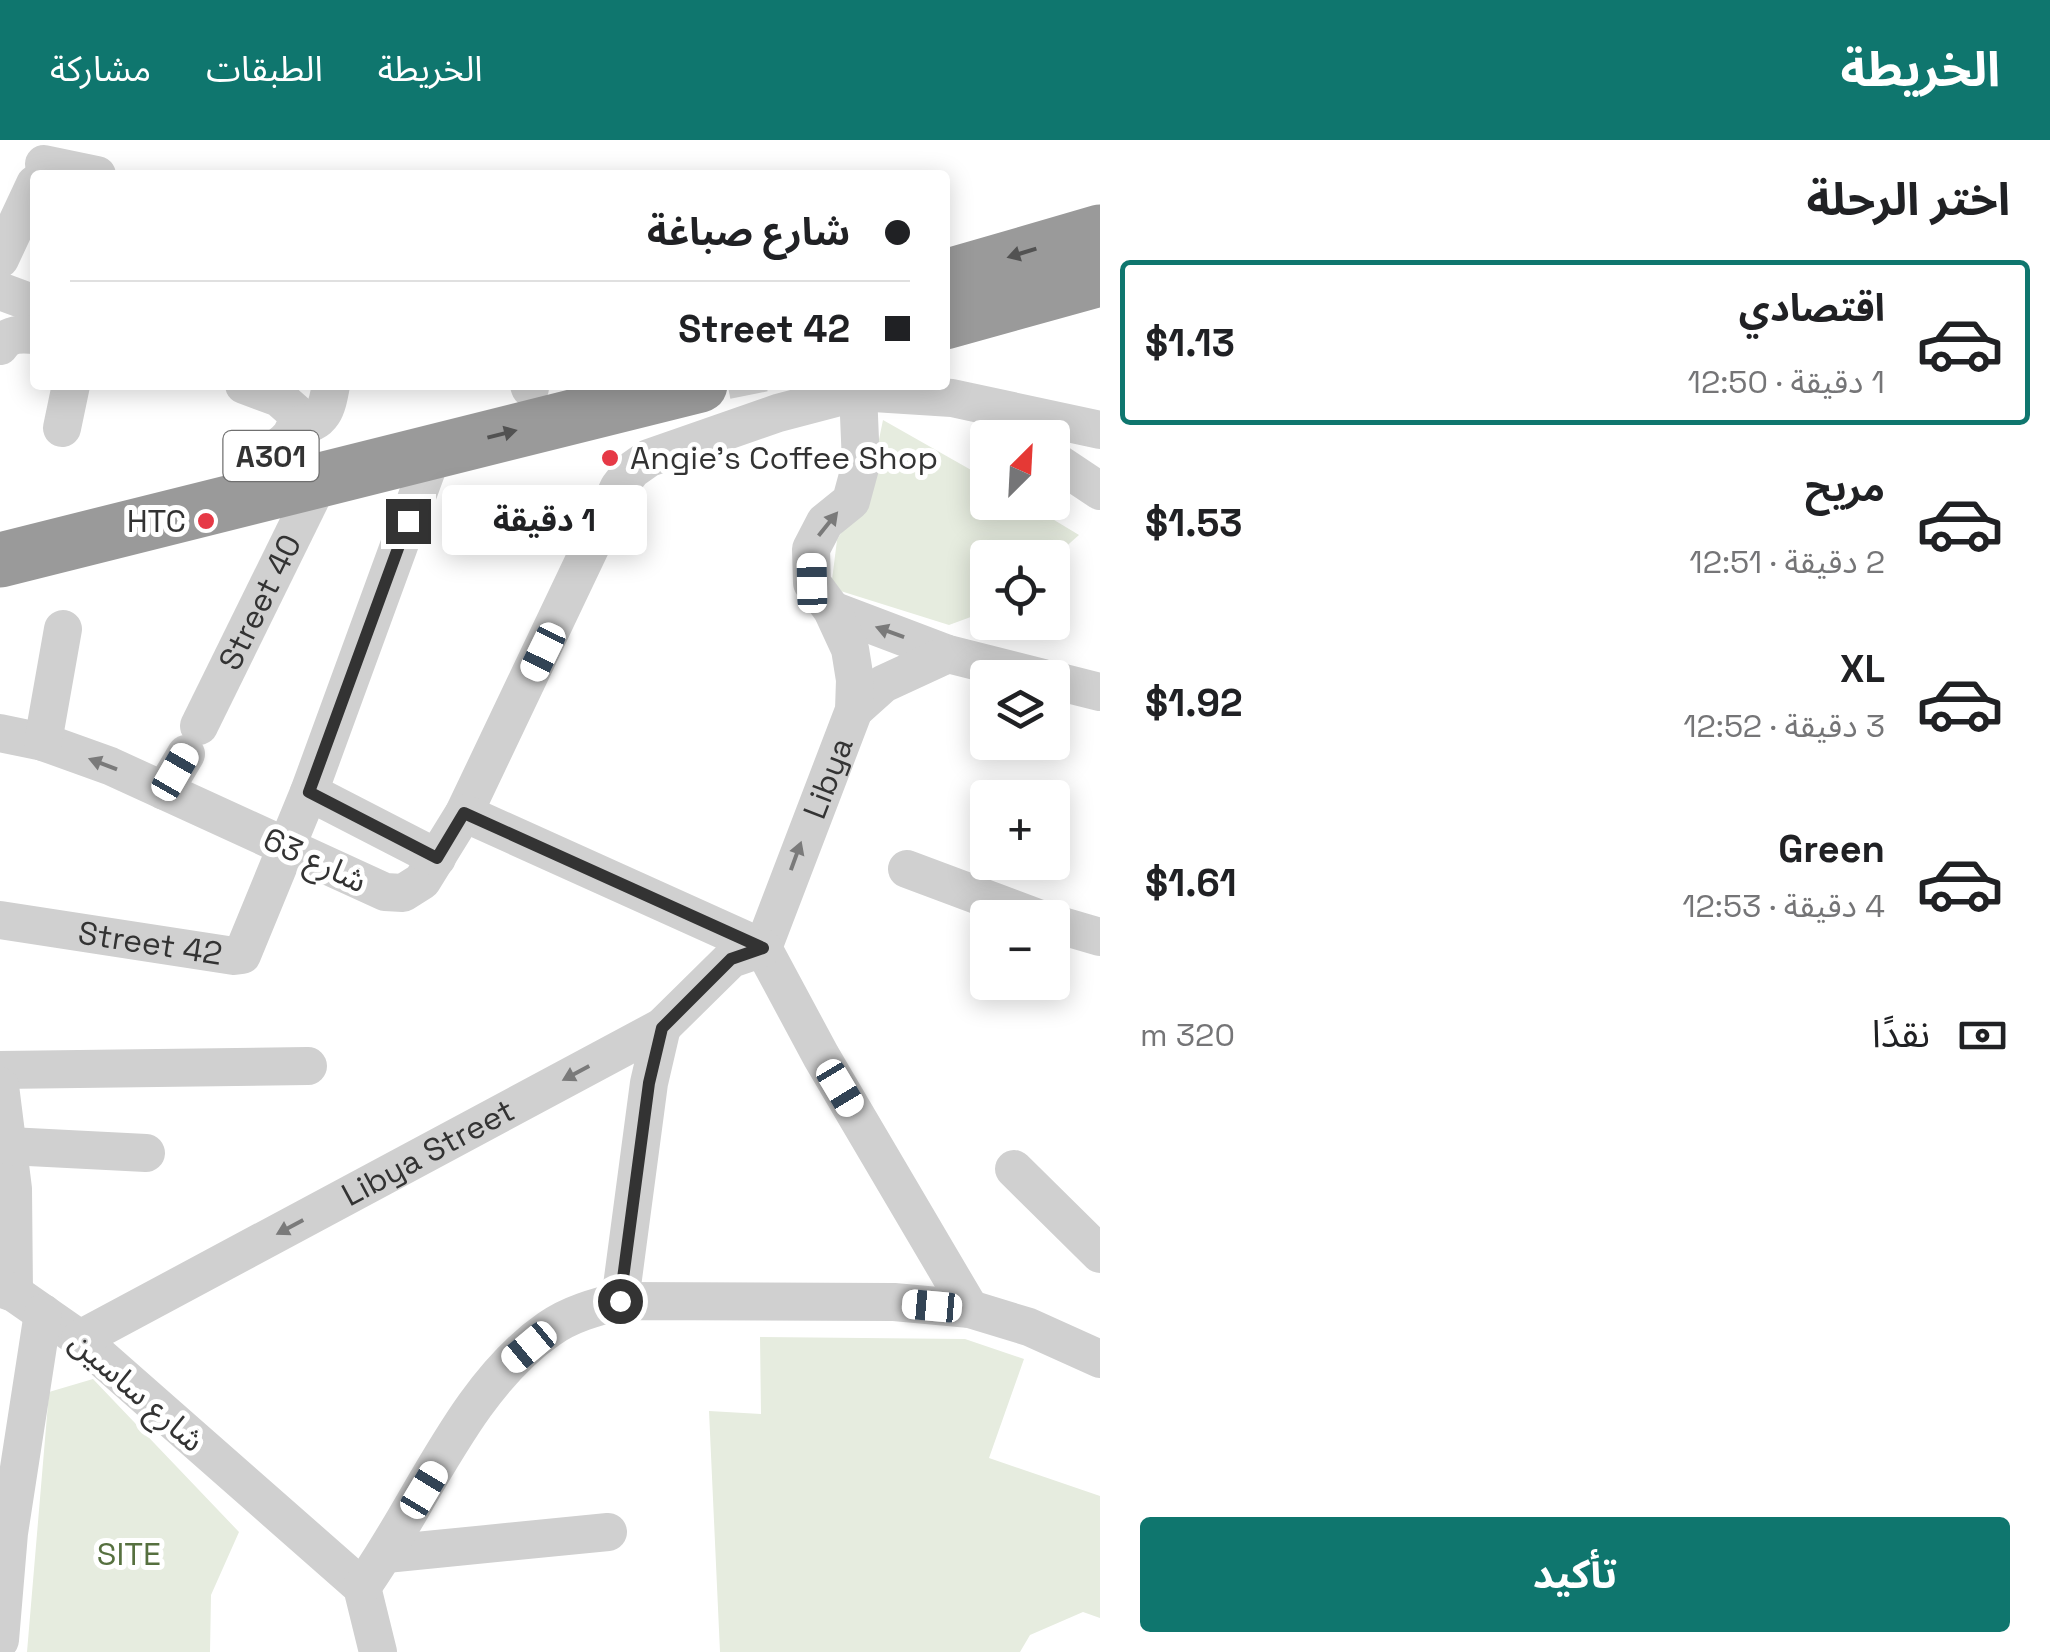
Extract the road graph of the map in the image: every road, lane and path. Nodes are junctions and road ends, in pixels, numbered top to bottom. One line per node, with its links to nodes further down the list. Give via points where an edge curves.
1 (40, 166): 2 (street)
2 (65, 170)
3 (30, 172): 5 (street)
4 (30, 189): 7 (street)
5 (0, 192)
6 (1100, 232): 8 (highway, one-way to 8)
7 (0, 259)
8 (950, 276)
9 (1100, 279): 12 (highway)
10 (0, 291): 11 (street)
11 (30, 302)
12 (950, 321)
13 (30, 334): 14 (street, via 4,339)
14 (0, 346)
15 (70, 390): 23 (street)
16 (257, 390): 25 (street, via 296,413)
17 (330, 390): 25 (street, via 319,419)
18 (516, 390): 25 (highway, A301)
19 (858, 392): 20 (street, شارع 63); 21 (street, شارع 63); 32 (street, one-way to 19, via 812,583 812,549 825,522 850,501 861,464)
20 (952, 398): 22 (street); 24 (street, شارع 63)
21 (736, 400): 26 (highway, A301, one-way to 21); 43 (street, شارع 63, via 632,470 620,487)
22 (989, 420)
23 (62, 428)
24 (1100, 430)
25 (280, 442): 30 (highway, A301)
26 (434, 450): 28 (highway, A301); 42 (street, Street 42)
27 (1070, 471): 29 (street)
28 (320, 480): 31 (highway, A301); 41 (street, Street 40)
29 (1100, 490)
30 (0, 528)
31 (0, 560)
32 (832, 610): 34 (street, one-way to 32); 38 (street, via 850,649)
33 (63, 629): 40 (street)
34 (948, 654): 35 (street); 38 (street, Libya, via 883,684)
35 (972, 660)
36 (1070, 684): 37 (street)
37 (1100, 692)
38 (854, 710): 51 (street, Libya, one-way to 38)
39 (0, 733): 40 (street, شارع 63)
40 (44, 742): 41 (street, شارع 63, one-way to 40)
41 (164, 791): 44 (street, شارع 63)
42 (309, 792): 44 (street, Street 42); 45 (street)
43 (464, 813): 45 (street, شارع 63); 51 (street)
44 (288, 846): 45 (street, شارع 63, via 385,892 403,893 422,882); 48 (street, Street 42, via 242,955)
45 (437, 858)
46 (907, 868): 47 (street)
47 (991, 900)
48 (0, 920)
49 (1070, 928): 50 (street)
50 (1100, 937)
51 (763, 948): 52 (street, Libya Street, via 731,959); 62 (street)
52 (662, 1028): 61 (street); 63 (street, Libya Street, one-way to 63)
53 (308, 1066): 54 (street)
54 (0, 1070)
55 (0, 1086): 56 (street)
56 (9, 1146): 57 (street); 60 (street)
57 (146, 1153)
58 (1014, 1169): 59 (street)
59 (1100, 1254)
60 (19, 1298): 63 (street, شارع ساسين); 68 (street)
61 (620, 1301): 62 (street, via 894,1302); 66 (street, via 551,1328 506,1366)
62 (970, 1309): 64 (street)
63 (80, 1339): 67 (street, شارع ساسين)
64 (1100, 1359)
65 (608, 1532): 66 (street)
66 (386, 1554): 67 (street)
67 (362, 1586): 69 (street)
68 (0, 1640)
69 (378, 1652)

